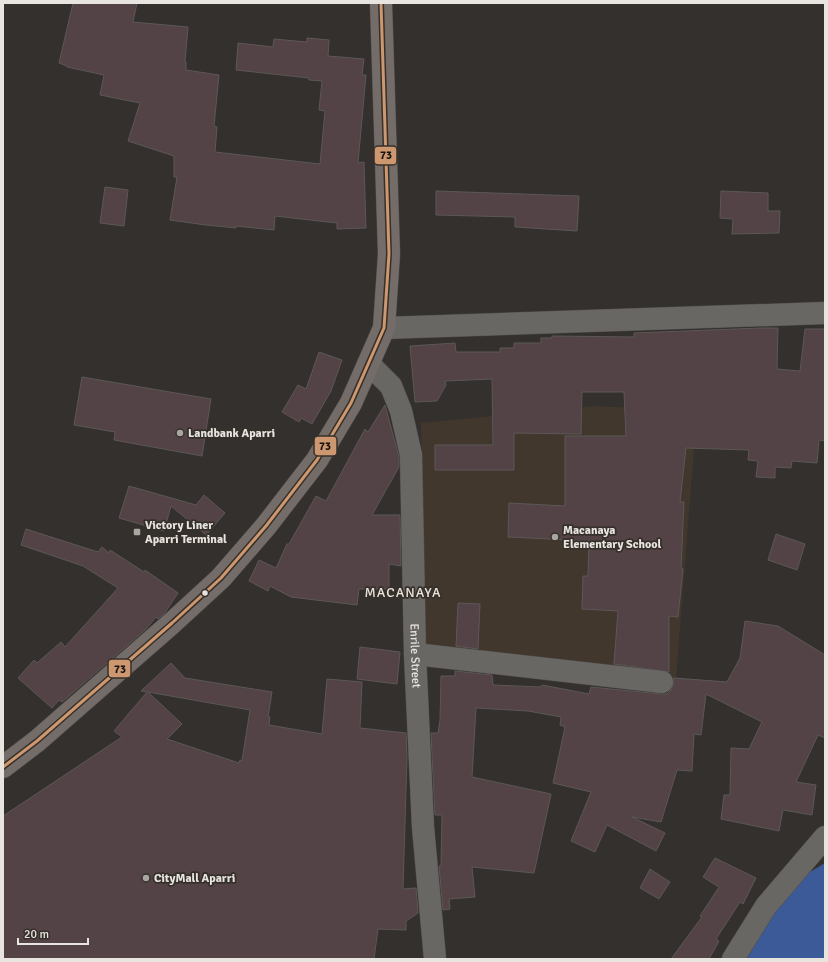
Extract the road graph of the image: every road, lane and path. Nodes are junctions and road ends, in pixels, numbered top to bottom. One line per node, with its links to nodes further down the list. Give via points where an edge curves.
1 (381, 3): 3 (main road, via 389,254)
2 (825, 313): 3 (street)
3 (384, 328): 4 (main road)
4 (369, 364): 5 (street, Enrile Street, via 391,386 401,412 411,455); 7 (main road, via 351,403 317,460 266,526 221,578 49,731)
5 (415, 654): 6 (street); 9 (street, Enrile Street, via 423,827)
6 (662, 682)
7 (3, 767)
8 (825, 837): 10 (street, via 766,906)
9 (435, 959)
10 (733, 959)

